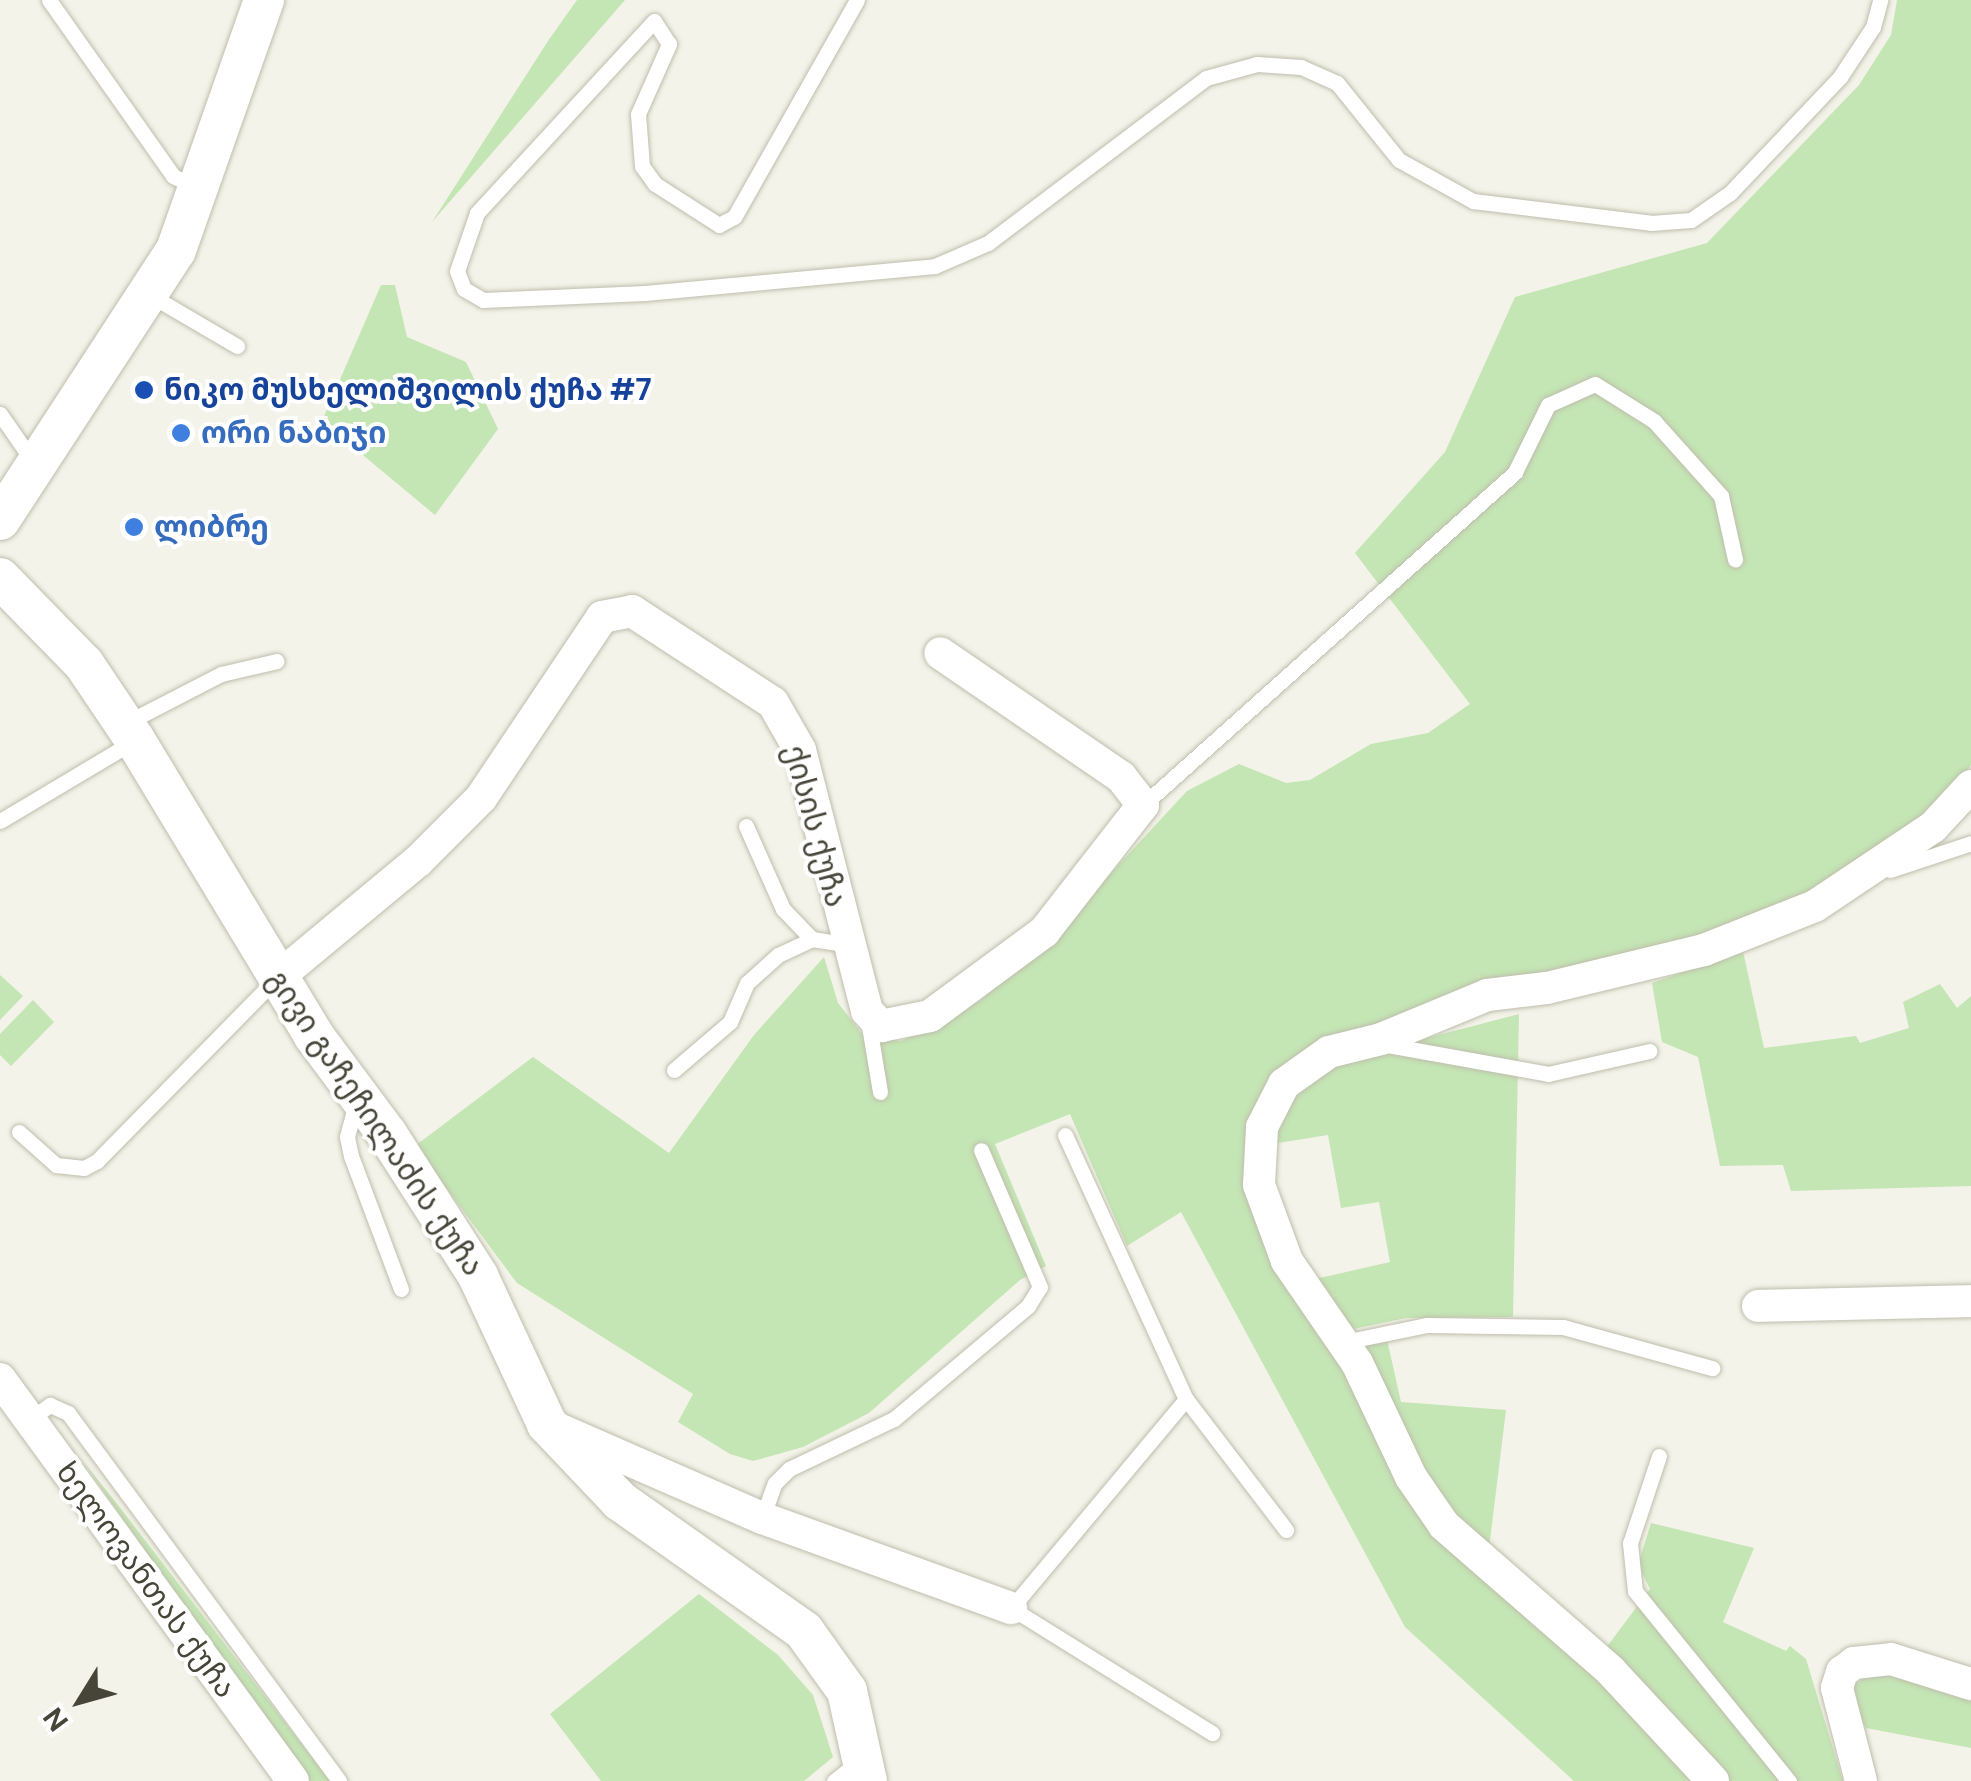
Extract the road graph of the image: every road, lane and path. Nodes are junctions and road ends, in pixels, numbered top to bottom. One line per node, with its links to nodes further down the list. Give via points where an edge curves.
1 (49, 0): 5 (lane, via 173,176)
2 (264, 0): 5 (street)
3 (857, 0): 4 (lane, via 734,218 718,225 655,184 642,166 638,114 669,44 654,21 477,214 457,271 464,289 483,300 644,293 935,266 988,243 1206,78 1257,64 1301,67 1337,83 1398,160 1473,201 1651,223 1691,220 1730,193 1840,77 1873,27)
4 (1880, 0)
5 (198, 188): 6 (street, via 176,250)
6 (148, 294): 7 (lane); 9 (street)
7 (238, 346)
8 (0, 414): 9 (lane)
9 (36, 467): 10 (street)
10 (0, 520)
11 (1735, 560): 17 (lane, via 1721,496 1654,421 1595,384 1548,405 1516,472)
12 (0, 578): 15 (street, გივი გაჩეჩილაძის ქუჩა, via 84,664)
13 (940, 653): 17 (street, via 1121,777)
14 (277, 662): 15 (lane, via 221,674)
15 (130, 732): 18 (lane); 24 (street, გივი გაჩეჩილაძის ქუჩა)
16 (1971, 786): 21 (street, via 1933,827)
17 (1143, 806): 25 (street, via 1044,932 930,1016 881,1026)
18 (0, 821)
19 (746, 826): 22 (lane, via 783,908)
20 (1971, 843): 21 (lane)
21 (1857, 881): 26 (street, via 1815,906 1704,950 1487,996)
22 (812, 939): 23 (lane); 28 (lane, via 778,955 747,983 730,1022)
23 (845, 944): 24 (street, ქისის ქუჩა, via 800,750 772,703 632,611 602,616 481,798 418,861); 25 (street, ქისის ქუჩა)
24 (277, 978): 30 (street, გივი გაჩეჩილაძის ქუჩა); 31 (lane, via 97,1162 84,1168 56,1164)
25 (867, 1012): 29 (lane)
26 (1373, 1041): 27 (lane, via 1414,1055 1548,1074); 37 (street, via 1306,1064 1284,1084 1262,1127 1259,1185 1270,1220 1287,1261)
27 (1649, 1051)
28 (674, 1070)
29 (880, 1092)
30 (359, 1098): 34 (lane, via 347,1137 350,1156); 42 (street, გივი გაჩეჩილაძის ქუჩა, via 478,1276)
31 (19, 1132)
32 (1065, 1136): 40 (lane)
33 (981, 1150): 44 (lane, via 1040,1286 1028,1306 894,1418 789,1469 775,1483)
34 (401, 1288)
35 (1971, 1301): 36 (street)
36 (1758, 1306)
37 (1342, 1343): 38 (lane, via 1427,1325 1563,1327); 52 (street, via 1444,1525 1624,1683)
38 (1712, 1368)
39 (0, 1379): 41 (street, ხელოვანთას ქუჩა)
40 (1186, 1399): 45 (lane); 46 (lane)
41 (29, 1420): 50 (street, ხელოვანთას ქუჩა); 51 (lane, via 50,1405 68,1413)
42 (547, 1424): 44 (street); 49 (street, გივი გაჩეჩილაძის ქუჩა, via 620,1501 804,1631 847,1691)
43 (1660, 1456): 53 (lane, via 1630,1543 1635,1591)
44 (762, 1518): 46 (street)
45 (1286, 1530)
46 (1012, 1608): 48 (lane)
47 (1971, 1684): 54 (street, via 1891,1659 1842,1672 1837,1688)
48 (1212, 1732)
49 (854, 1774)
50 (293, 1781)
51 (339, 1781)
52 (1713, 1781)
53 (1790, 1781)
54 (1861, 1781)

